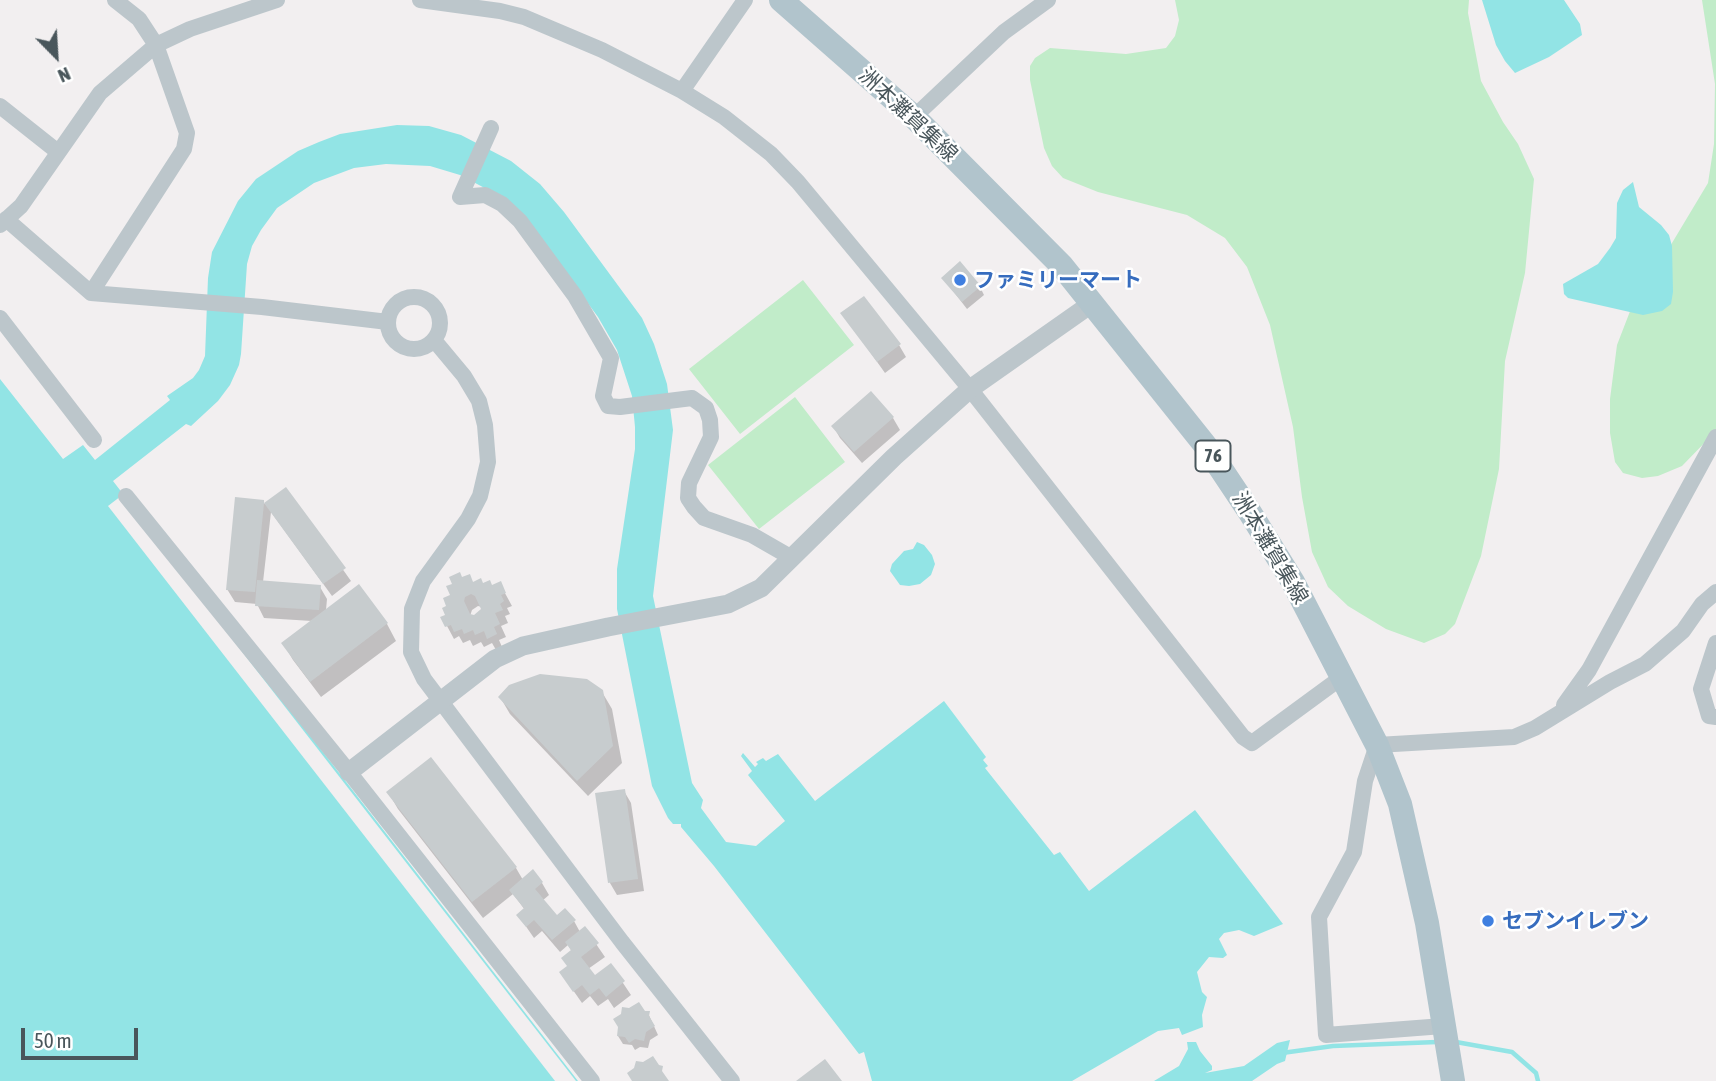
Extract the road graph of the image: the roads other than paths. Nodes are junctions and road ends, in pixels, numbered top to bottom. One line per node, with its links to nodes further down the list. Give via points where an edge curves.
1 (115, 0): 7 (street, via 139,19)
2 (277, 0): 7 (street)
3 (420, 0): 8 (street, via 524,17)
4 (745, 0): 8 (street)
5 (781, 0): 10 (main road, 洲本灘賀集線 / 76)
6 (1048, 0): 10 (street, via 1004,32)
7 (156, 45): 12 (street, via 100,93); 14 (street, via 187,133 184,149)
8 (682, 91): 19 (street, via 771,154)
9 (0, 106): 12 (street)
10 (914, 117): 15 (main road, 洲本灘賀集線 / 76, via 1062,266)
11 (491, 128): 23 (street, via 460,197 485,195 502,204 567,285 611,358 603,396 608,406 692,398 706,408 711,437 689,483 688,498 704,517 752,535)
12 (58, 152): 13 (street, via 21,206)
13 (3, 222): 14 (street)
14 (91, 293): 17 (street)
15 (1091, 304): 19 (street); 26 (main road, 洲本灘賀集線 / 76, via 1205,445 1293,582)
16 (0, 318): 21 (street)
17 (388, 322): 18 (street, via 393,339 407,349 424,348); 18 (street, via 394,306 402,300 428,301 439,313 440,330)
18 (434, 340): 27 (street, via 479,401 488,462 468,519 424,581 412,609 411,652)
19 (970, 390): 23 (street, via 885,465); 26 (street, via 1242,737 1252,743)
20 (1716, 437): 29 (street, via 1589,670)
21 (94, 440)
22 (126, 496): 31 (street)
23 (792, 558): 27 (street, via 761,588 728,604 523,646 495,659)
24 (1716, 592): 29 (street, via 1683,631 1645,664)
25 (1716, 643): 28 (street, via 1700,689 1709,716)
26 (1342, 677): 30 (main road, 洲本灘賀集線 / 76)
27 (442, 702): 31 (street); 34 (street)
28 (1716, 717)
29 (1553, 718): 30 (street, via 1514,737)
30 (1377, 745): 32 (main road, 洲本灘賀集線 / 76, via 1407,829); 32 (street, via 1365,782 1354,852 1319,916 1326,1035)
31 (349, 772): 33 (street)
32 (1446, 1038): 35 (main road, 洲本灘賀集線 / 76)
33 (592, 1081)
34 (732, 1081)
35 (1453, 1081)

